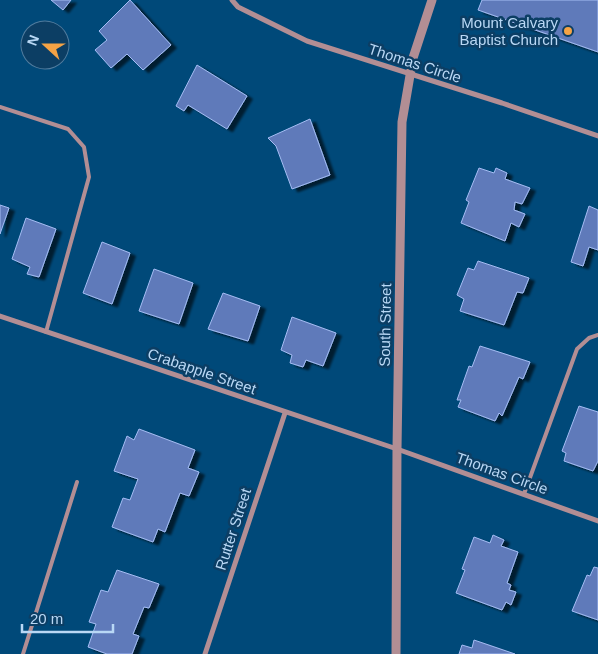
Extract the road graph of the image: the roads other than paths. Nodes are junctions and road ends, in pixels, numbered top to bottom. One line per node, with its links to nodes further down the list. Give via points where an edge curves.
1 (232, 0): 3 (street, Thomas Circle, via 238,7 307,41)
2 (432, 0): 3 (street, South Street)
3 (409, 74): 5 (street, Thomas Circle); 10 (street, South Street, via 402,122)
4 (0, 107): 7 (lane, via 68,129 84,147 89,177)
5 (598, 136)
6 (0, 316): 7 (street, Crabapple Street)
7 (46, 332): 9 (street, Crabapple Street)
8 (598, 336): 12 (lane, via 589,338 577,349)
9 (285, 413): 10 (street, Crabapple Street); 15 (street, Rutter Street)
10 (397, 449): 12 (street, Thomas Circle); 16 (street, South Street)
11 (77, 482): 14 (lane)
12 (524, 494): 13 (street, Thomas Circle)
13 (598, 521)
14 (23, 654)
15 (205, 654)
16 (396, 654)

